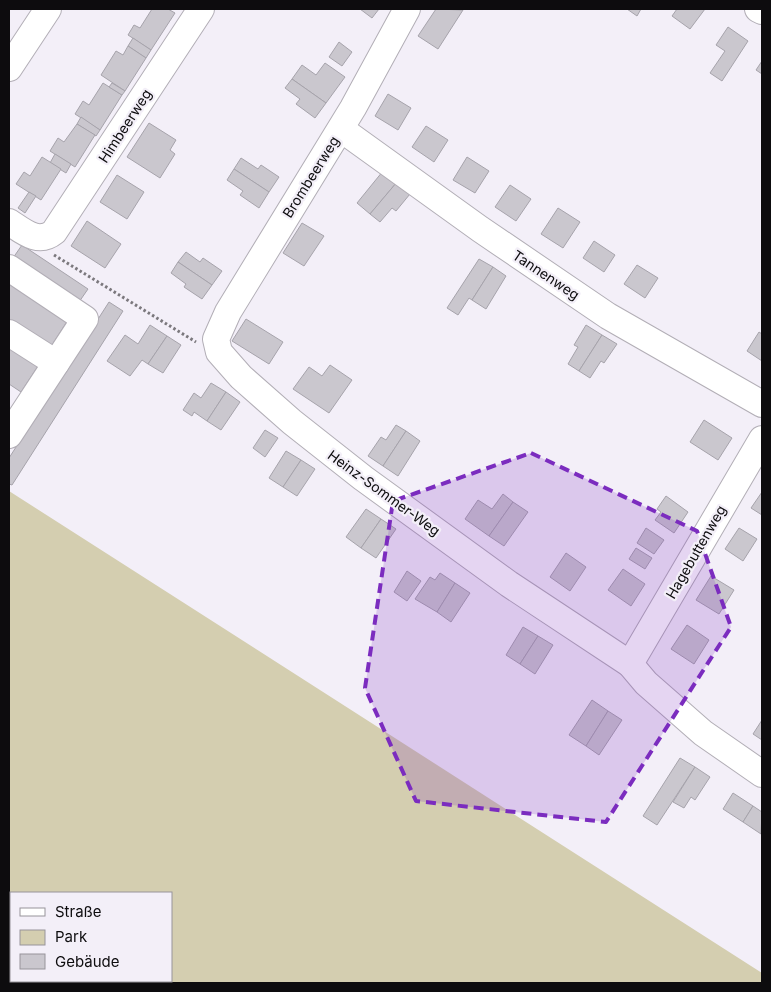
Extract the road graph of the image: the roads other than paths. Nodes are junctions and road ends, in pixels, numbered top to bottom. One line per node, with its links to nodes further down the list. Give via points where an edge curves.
1 (201, 9): 8 (street, Himbeerweg, via 54,232)
2 (407, 9): 7 (street, Brombeerweg)
3 (758, 9): 5 (street)
4 (42, 11): 6 (street)
5 (762, 11)
6 (9, 68)
7 (341, 129): 11 (street, Brombeerweg, via 228,312); 14 (street, Tannenweg, via 608,316)
8 (20, 234)
9 (9, 268): 12 (street, via 84,319)
10 (9, 333): 12 (street)
11 (216, 344): 17 (street, Heinz-Sommer-Weg, via 225,361 241,377 339,460 509,584)
12 (56, 364): 13 (street)
13 (18, 402): 15 (street)
14 (762, 404)
15 (9, 435)
16 (762, 439): 17 (street, Hagebuttenweg)
17 (630, 664): 18 (street, Heinz-Sommer-Weg, via 677,712)
18 (762, 774)

